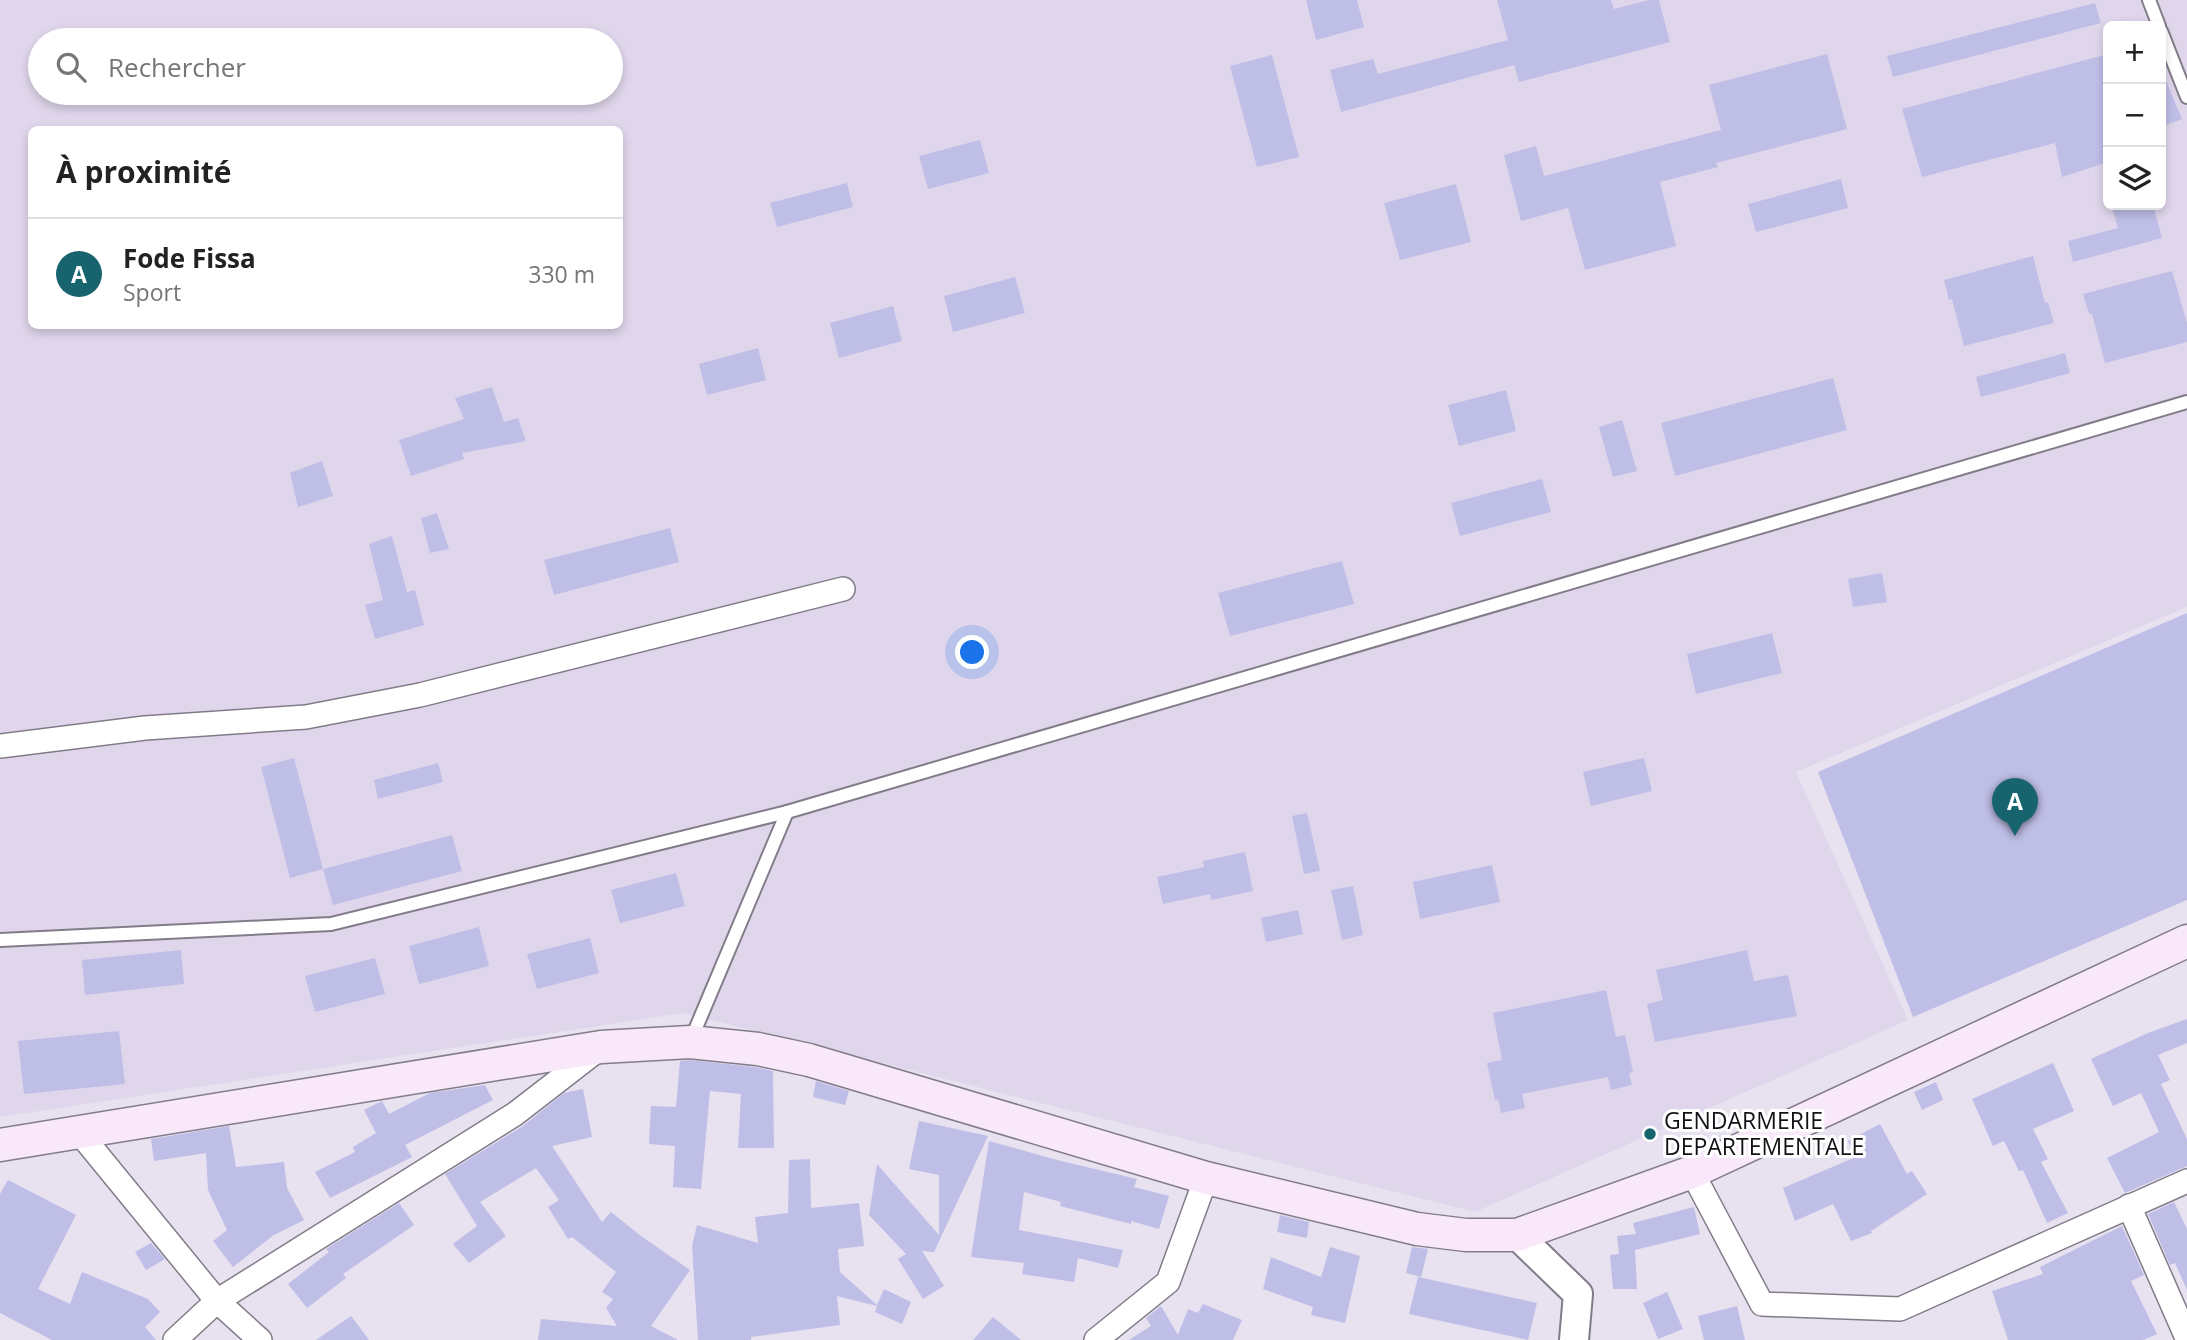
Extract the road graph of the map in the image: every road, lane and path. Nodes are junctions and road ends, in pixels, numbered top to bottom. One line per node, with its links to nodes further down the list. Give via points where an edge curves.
1 (2149, 0): 2 (lane)
2 (2157, 21)
3 (2166, 44): 4 (lane)
4 (2187, 97)
5 (2187, 402): 8 (lane)
6 (844, 589): 7 (street, via 420,695 319,714)
7 (0, 746)
8 (786, 812): 9 (lane, via 331,924); 11 (lane)
9 (0, 940)
10 (2187, 941): 15 (main road)
11 (690, 1042): 12 (main road); 16 (main road, via 809,1060)
12 (601, 1047): 13 (main road); 20 (street, via 515,1114)
13 (78, 1131): 14 (main road); 20 (street)
14 (1, 1146)
15 (1692, 1172): 18 (street, via 1762,1304 1900,1309); 19 (main road)
16 (1206, 1178): 19 (main road, via 1417,1229); 24 (street, via 1168,1282)
17 (2187, 1181): 18 (street)
18 (2129, 1206): 21 (street)
19 (1517, 1235): 25 (street, via 1578,1294)
20 (217, 1301): 22 (street); 23 (street)
21 (2187, 1338)
22 (175, 1340)
23 (260, 1340)
24 (1096, 1340)
25 (1574, 1340)

